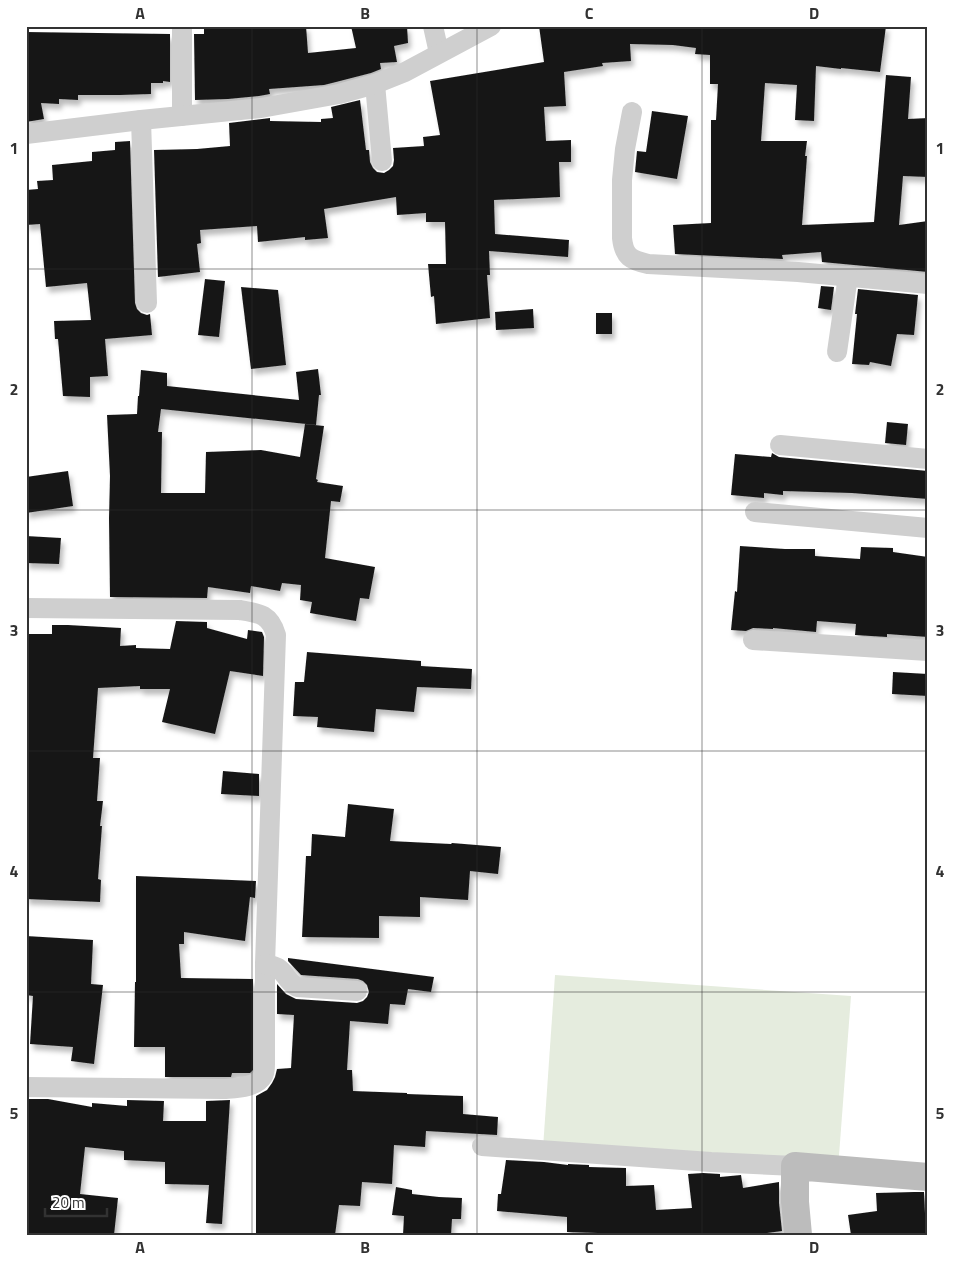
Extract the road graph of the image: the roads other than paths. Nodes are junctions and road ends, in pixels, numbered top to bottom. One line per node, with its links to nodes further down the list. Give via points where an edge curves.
1 (182, 26): 7 (street)
2 (433, 26): 4 (street)
3 (490, 27): 4 (street)
4 (439, 54): 5 (street)
5 (375, 84): 7 (street, via 261,108); 10 (street)
6 (632, 112): 11 (street, via 622,180 622,238 628,256 648,264)
7 (182, 116): 8 (street)
8 (141, 120): 9 (street); 13 (street)
9 (26, 134)
10 (382, 161)
11 (848, 276): 12 (street); 14 (street)
12 (928, 284)
13 (147, 304)
14 (837, 352)
15 (780, 445): 16 (street)
16 (928, 459)
17 (755, 512): 18 (street)
18 (928, 528)
19 (26, 608): 22 (street, via 240,610 265,616 273,625 276,635)
20 (753, 640): 21 (street)
21 (928, 651)
22 (265, 964): 23 (street, via 280,970 297,987); 24 (street, via 265,1064 263,1076 257,1082 246,1087 224,1089)
23 (357, 991)
24 (26, 1087)
25 (482, 1146): 26 (street)
26 (795, 1166): 27 (street); 28 (street)
27 (928, 1177)
28 (798, 1235)

